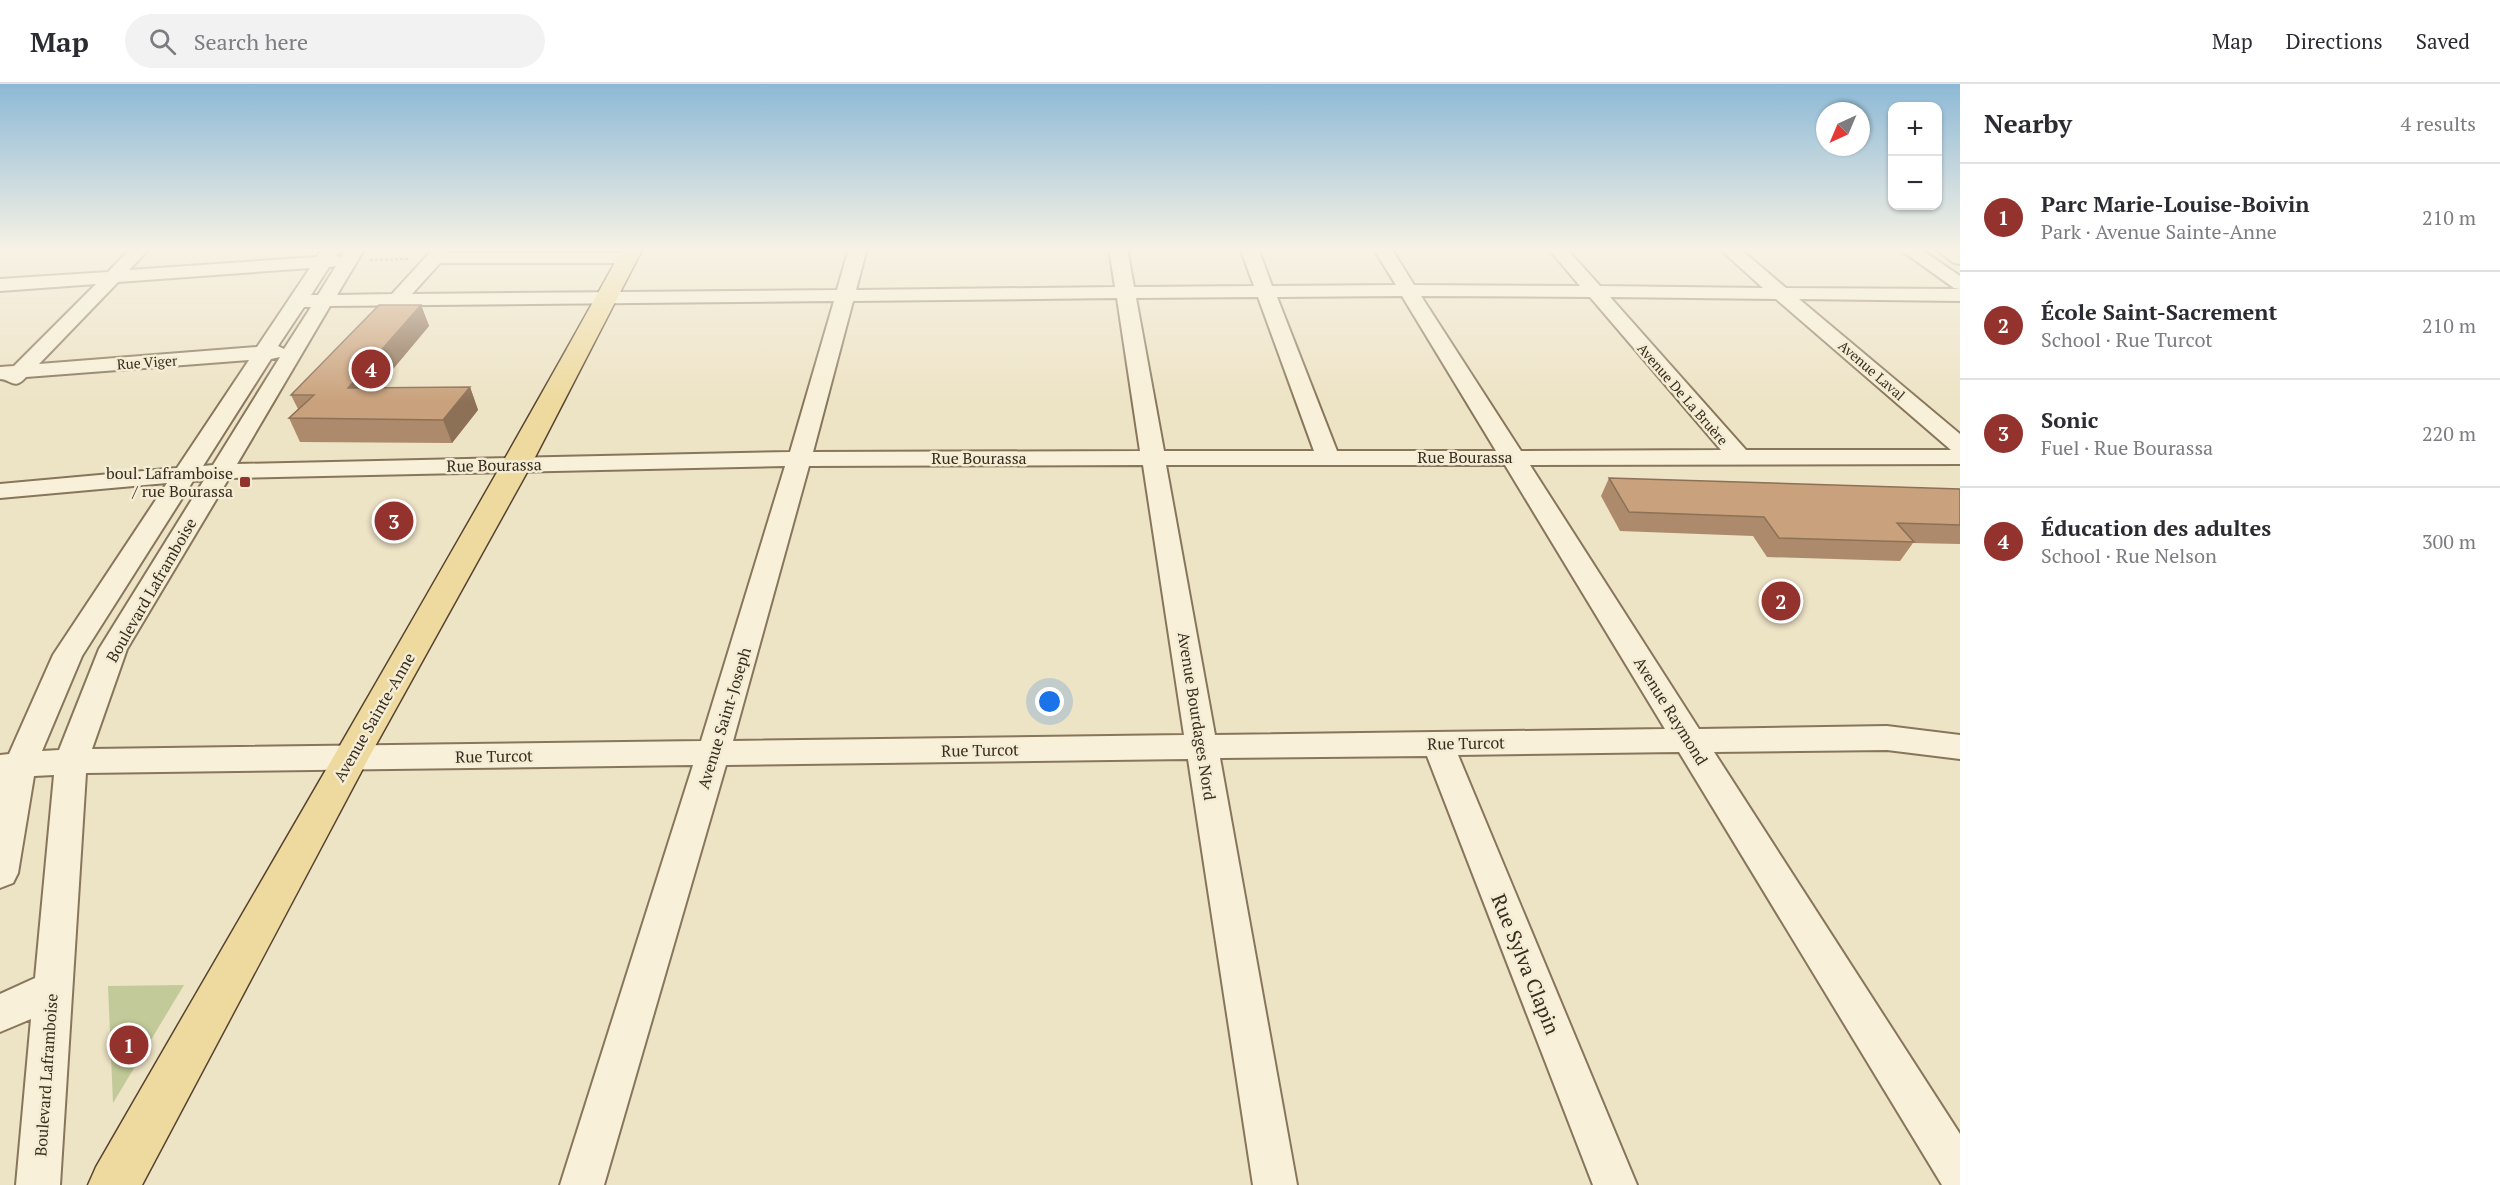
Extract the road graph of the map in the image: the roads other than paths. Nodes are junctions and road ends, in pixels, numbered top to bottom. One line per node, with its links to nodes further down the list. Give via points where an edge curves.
1 (88, 299): 16 (street)
2 (300, 299): 13 (street, Boulevard Laframboise)
3 (462, 299): 11 (street)
4 (605, 299): 25 (main road, Avenue Sainte-Anne)
5 (844, 299): 24 (street, Avenue Saint-Joseph)
6 (1127, 299): 23 (street, Avenue Bourdages Nord)
7 (1269, 299): 19 (street)
8 (1414, 299): 20 (street, Avenue Raymond)
9 (1600, 299): 21 (street, Avenue De La Bruère)
10 (1789, 299): 18 (street, Avenue Laval)
11 (397, 300): 12 (street)
12 (323, 301): 13 (street); 14 (street, Boulevard Laframboise)
13 (297, 302): 15 (street, Boulevard Laframboise)
14 (293, 351): 15 (street, Rue Viger); 26 (street, Boulevard Laframboise)
15 (264, 353): 16 (street, Rue Viger); 27 (street, Boulevard Laframboise)
16 (10, 373): 17 (street)
17 (0, 393)
18 (1960, 446)
19 (1328, 457): 20 (street, Rue Bourassa); 23 (street, Rue Bourassa)
20 (1512, 457): 21 (street, Rue Bourassa); 29 (street, Avenue Raymond)
21 (1739, 457): 22 (street, Rue Bourassa)
22 (1960, 457)
23 (1154, 458): 24 (street, Rue Bourassa); 31 (street, Avenue Bourdages Nord)
24 (801, 459): 25 (street, Rue Bourassa); 33 (street, Avenue Saint-Joseph)
25 (517, 465): 26 (street, Rue Bourassa); 34 (main road, Avenue Sainte-Anne)
26 (221, 471): 27 (street, Rue Bourassa); 35 (street, Boulevard Laframboise, via 113,649)
27 (185, 474): 28 (street, Rue Bourassa); 36 (street, Boulevard Laframboise, via 68,655)
28 (0, 491)
29 (1690, 741): 30 (street, Rue Turcot); 32 (street, Rue Turcot, via 1887,738); 40 (street, Avenue Raymond)
30 (1438, 744): 31 (street, Rue Turcot); 45 (street, Rue Sylva Clapin)
31 (1202, 747): 33 (street, Rue Turcot); 44 (street, Avenue Bourdages Nord)
32 (1960, 747)
33 (714, 753): 34 (street, Rue Turcot); 43 (street, Avenue Saint-Joseph)
34 (350, 758): 35 (street, Rue Turcot); 42 (main road, Avenue Sainte-Anne)
35 (71, 762): 36 (street, Rue Turcot); 38 (street, Boulevard Laframboise)
36 (10, 766): 37 (street, Boulevard Laframboise)
37 (0, 873)
38 (52, 989): 39 (street); 41 (street, Boulevard Laframboise)
39 (0, 1014)
40 (1960, 1174)
41 (38, 1185)
42 (114, 1185)
43 (582, 1185)
44 (1275, 1185)
45 (1615, 1185)

